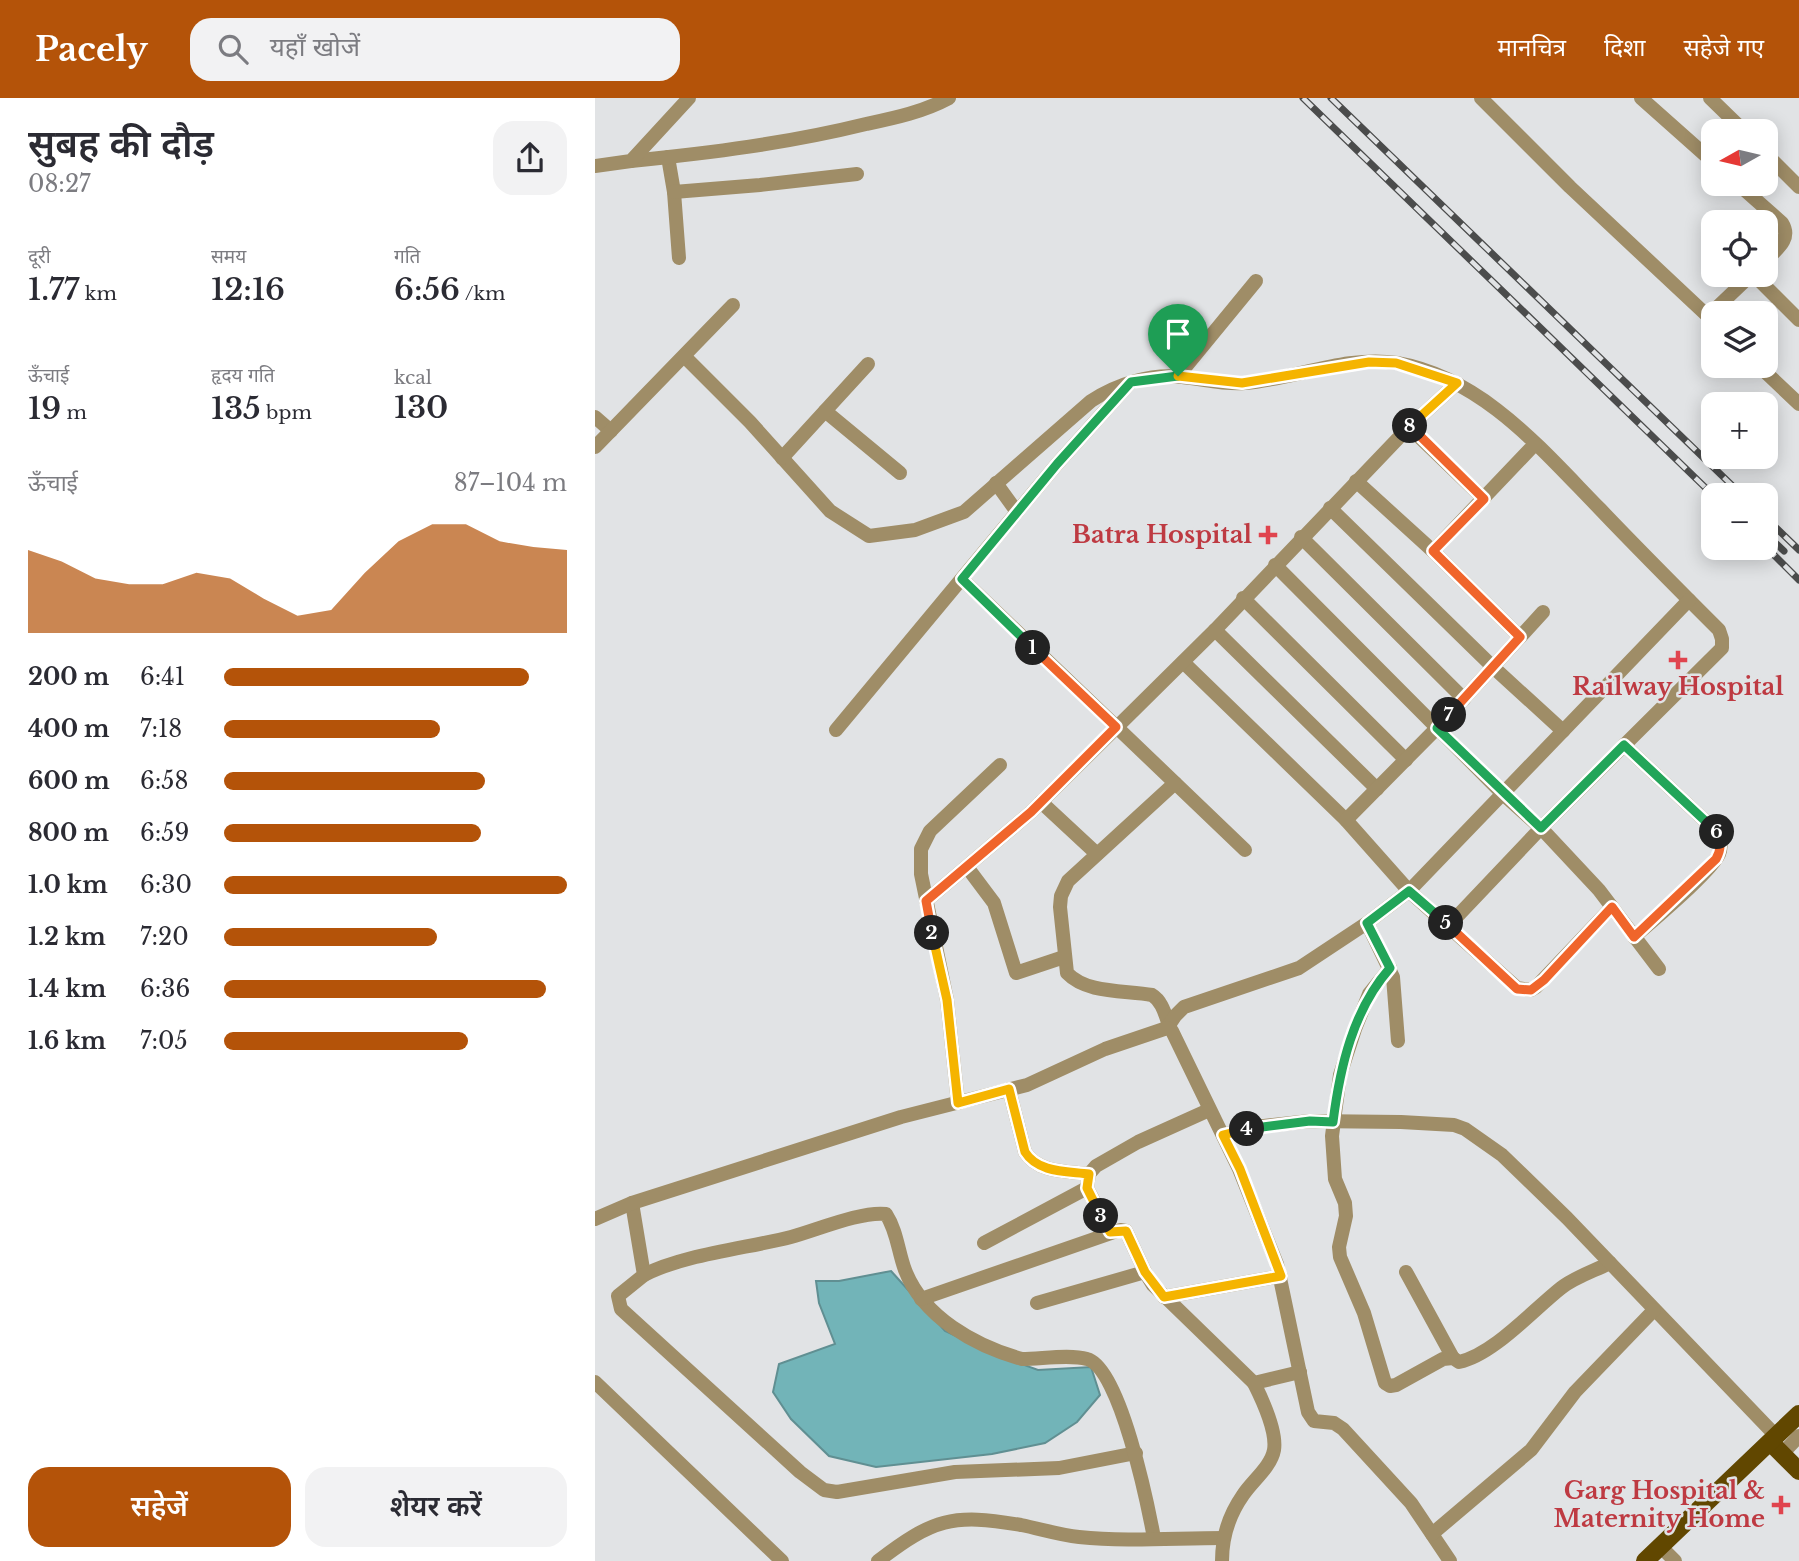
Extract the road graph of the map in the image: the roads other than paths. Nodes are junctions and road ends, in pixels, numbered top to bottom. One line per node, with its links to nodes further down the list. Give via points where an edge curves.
1 (689, 98): 9 (street)
2 (949, 98): 8 (street, via 838,132)
3 (1481, 98): 25 (street)
4 (1641, 98): 7 (street)
5 (1710, 98): 6 (street)
6 (1732, 119)
7 (1701, 151)
8 (668, 157): 9 (street); 14 (street)
9 (631, 161): 10 (street)
10 (596, 162)
11 (1778, 165): 13 (street)
12 (857, 174): 14 (street)
13 (1799, 187)
14 (674, 192): 19 (street)
15 (1752, 196): 16 (street)
16 (1767, 210)
17 (1778, 219): 18 (street, via 1787,230)
18 (1778, 247)
19 (679, 258)
20 (1257, 281): 29 (street)
21 (1741, 287): 23 (street)
22 (1765, 287): 26 (street)
23 (1727, 301)
24 (733, 305): 27 (street)
25 (1701, 309)
26 (1799, 320)
27 (685, 357): 37 (street); 40 (street)
28 (868, 364): 34 (street)
29 (1178, 376): 31 (street); 32 (street, via 1242,383 1369,362 1396,363)
30 (1772, 378): 33 (street)
31 (1131, 382): 43 (street, via 1091,401); 46 (street)
32 (1457, 383): 36 (street); 38 (street, via 1482,398)
33 (1799, 404)
34 (825, 411): 40 (street); 41 (street)
35 (595, 417): 37 (street)
36 (1409, 427): 42 (street); 44 (street)
37 (611, 431): 39 (street)
38 (1535, 444): 44 (street); 52 (street)
39 (595, 447)
40 (782, 458): 43 (street, via 830,511 869,536 915,530 964,512)
41 (900, 473)
42 (1356, 481): 45 (street); 48 (street)
43 (996, 483): 46 (street)
44 (1484, 499): 48 (street)
45 (1330, 508): 47 (street); 57 (street)
46 (1017, 512): 50 (street)
47 (1301, 537): 49 (street); 58 (street)
48 (1433, 551): 55 (street)
49 (1275, 565): 51 (street); 60 (street)
50 (962, 579): 59 (street); 61 (street)
51 (1243, 598): 54 (street); 64 (street)
52 (1689, 600): 62 (street); 63 (street, via 1719,630 1722,648)
53 (1543, 612): 55 (street)
54 (1215, 630): 56 (street); 67 (street)
55 (1520, 637): 57 (street)
56 (1183, 662): 59 (street); 70 (street)
57 (1493, 667): 58 (street); 62 (street)
58 (1464, 699): 60 (street)
59 (1116, 727): 66 (street); 69 (street)
60 (1437, 728): 64 (street); 68 (street)
61 (836, 730)
62 (1563, 730): 68 (street)
63 (1624, 745): 71 (street); 80 (street, via 1718,832 1721,841 1720,852 1707,869)
64 (1406, 760): 67 (street)
65 (1000, 765): 76 (street, via 924,840 920,860)
66 (1175, 782): 72 (street); 73 (street)
67 (1377, 789): 70 (street)
68 (1503, 794): 71 (street); 75 (street)
69 (1041, 802): 73 (street); 74 (street)
70 (1346, 820): 75 (street)
71 (1541, 828): 77 (street); 79 (street)
72 (1245, 850)
73 (1097, 854): 81 (street, via 1063,888)
74 (967, 867): 76 (street); 81 (street, via 994,903 1016,973)
75 (1409, 891): 78 (street); 79 (street)
76 (926, 901): 87 (street, via 947,1000)
77 (1612, 907): 79 (street, via 1531,990 1517,989); 80 (street)
78 (1367, 923): 82 (street); 84 (street, via 1299,968 1184,1007)
79 (1449, 925)
80 (1634, 937): 83 (street)
81 (1064, 957): 84 (street, via 1067,973 1080,982 1157,998)
82 (1390, 968): 85 (street); 89 (street, via 1361,1010 1340,1075)
83 (1659, 969)
84 (1168, 1026): 86 (street); 88 (street)
85 (1398, 1041)
86 (1009, 1089): 87 (street); 91 (street, via 1029,1159)
87 (958, 1103): 92 (street)
88 (1209, 1110): 90 (street); 91 (street, via 1096,1166)
89 (1333, 1122): 90 (street, via 1266,1126); 96 (street, via 1401,1122 1465,1129 1502,1155); 105 (street, via 1333,1168 1346,1216 1340,1257 1364,1313 1385,1383 1396,1385)
90 (1223, 1135): 100 (street)
91 (1088, 1181): 94 (street); 95 (street)
92 (632, 1203): 93 (street); 99 (street)
93 (595, 1219)
94 (1110, 1232): 97 (street, via 1126,1231); 102 (street)
95 (984, 1243)
96 (1610, 1263): 104 (street); 105 (street, via 1563,1286 1484,1351 1459,1362)
97 (1145, 1272): 101 (street); 103 (street)
98 (1406, 1272): 105 (street)
99 (644, 1275): 102 (street, via 666,1265 877,1213 886,1214 892,1223 904,1267); 112 (street, via 618,1296 621,1309 824,1490 837,1492 955,1472 1059,1468)
100 (1281, 1276): 101 (street); 106 (street)
101 (1164, 1297): 108 (street)
102 (921, 1299): 112 (street, via 954,1327 1013,1356 1089,1359 1098,1365)
103 (1037, 1303)
104 (1654, 1310): 111 (street, via 1728,1383); 114 (street, via 1575,1392 1531,1450)
105 (1453, 1358)
106 (1300, 1372): 108 (street); 114 (street, via 1314,1421 1343,1429 1411,1503)
107 (595, 1382): 119 (street)
108 (1254, 1383): 116 (street, via 1275,1448 1242,1495)
109 (1799, 1414): 111 (main road)
110 (1799, 1436): 111 (street)
111 (1776, 1445): 113 (main road); 117 (main road)
112 (1136, 1452): 115 (street)
113 (1799, 1471)
114 (1432, 1534): 118 (street)
115 (1154, 1538): 116 (street); 120 (street, via 1077,1537 1021,1525 963,1520 925,1528)
116 (1223, 1538): 121 (street)
117 (1660, 1546): 122 (main road); 123 (street)
118 (1445, 1560)
119 (782, 1561)
120 (878, 1561)
121 (1222, 1561)
122 (1645, 1561)
123 (1675, 1561)

